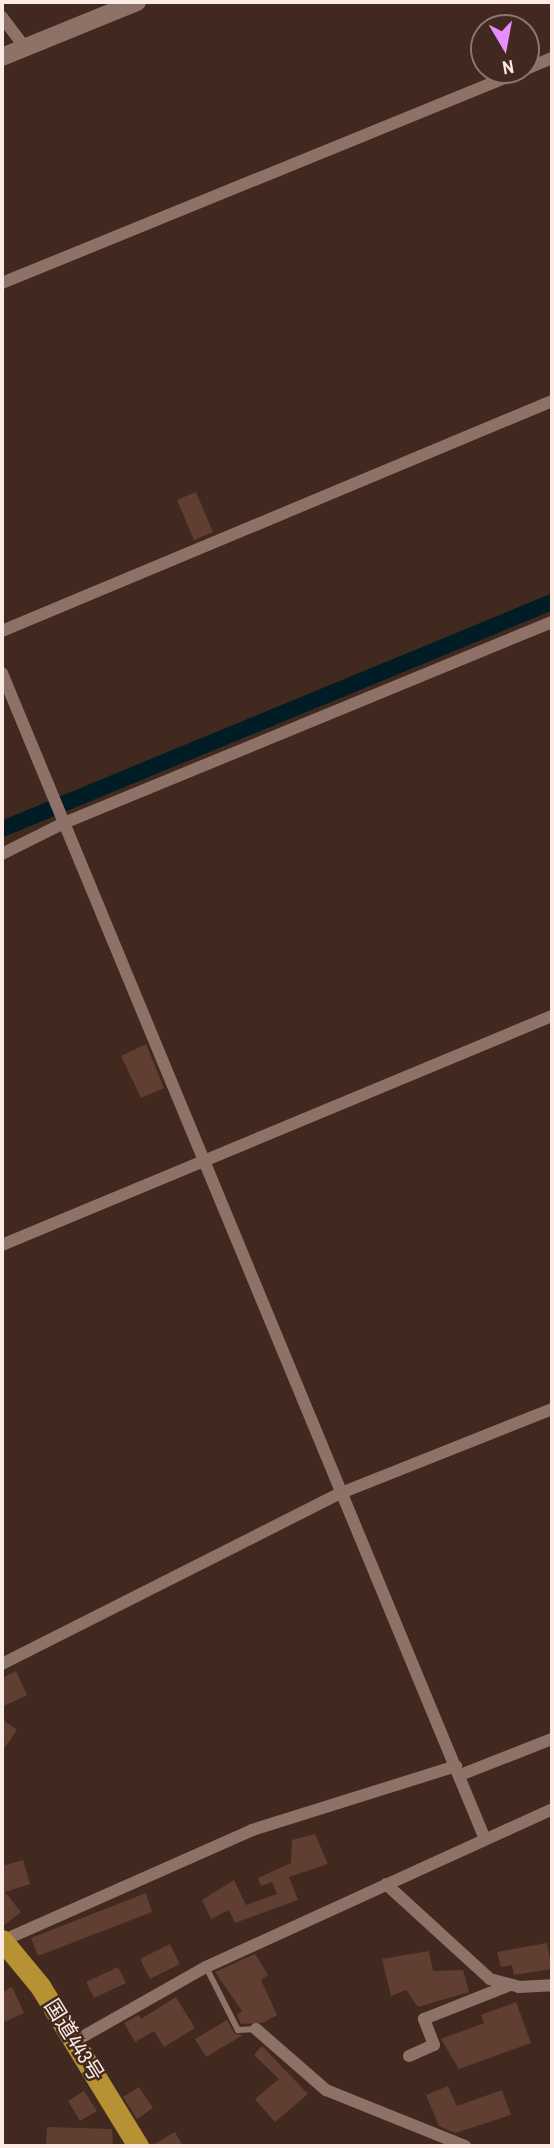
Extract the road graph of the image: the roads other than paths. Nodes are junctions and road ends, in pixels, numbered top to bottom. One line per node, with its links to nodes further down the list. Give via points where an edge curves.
1 (137, 2): 3 (main road)
2 (2, 17): 3 (street)
3 (25, 48): 4 (main road)
4 (2, 57)
5 (491, 84): 6 (street)
6 (2, 283)
7 (552, 401): 9 (street)
8 (552, 622): 11 (street)
9 (2, 631)
10 (2, 673): 11 (street)
11 (64, 823): 12 (street); 14 (street)
12 (2, 854)
13 (552, 1016): 14 (street)
14 (203, 1158): 15 (street); 17 (street)
15 (2, 1245)
16 (552, 1409): 17 (street)
17 (341, 1493): 18 (street); 20 (street)
18 (2, 1664)
19 (552, 1739): 20 (street)
20 (458, 1771): 22 (street); 24 (street, via 252,1830)
21 (552, 1809): 22 (street)
22 (485, 1839): 23 (street)
23 (386, 1884): 25 (street); 26 (street, via 491,1979)
24 (2, 1941): 29 (highway, 国道443号, via 40,1986)
25 (206, 1966): 28 (lane, via 238,2030); 29 (street)
26 (511, 1984): 27 (street); 30 (street, via 424,2019 434,2045)
27 (552, 1985)
28 (256, 2029): 32 (street, via 326,2090)
29 (75, 2041): 31 (highway, 国道443号)
30 (409, 2056)
31 (138, 2146)
32 (465, 2146)

